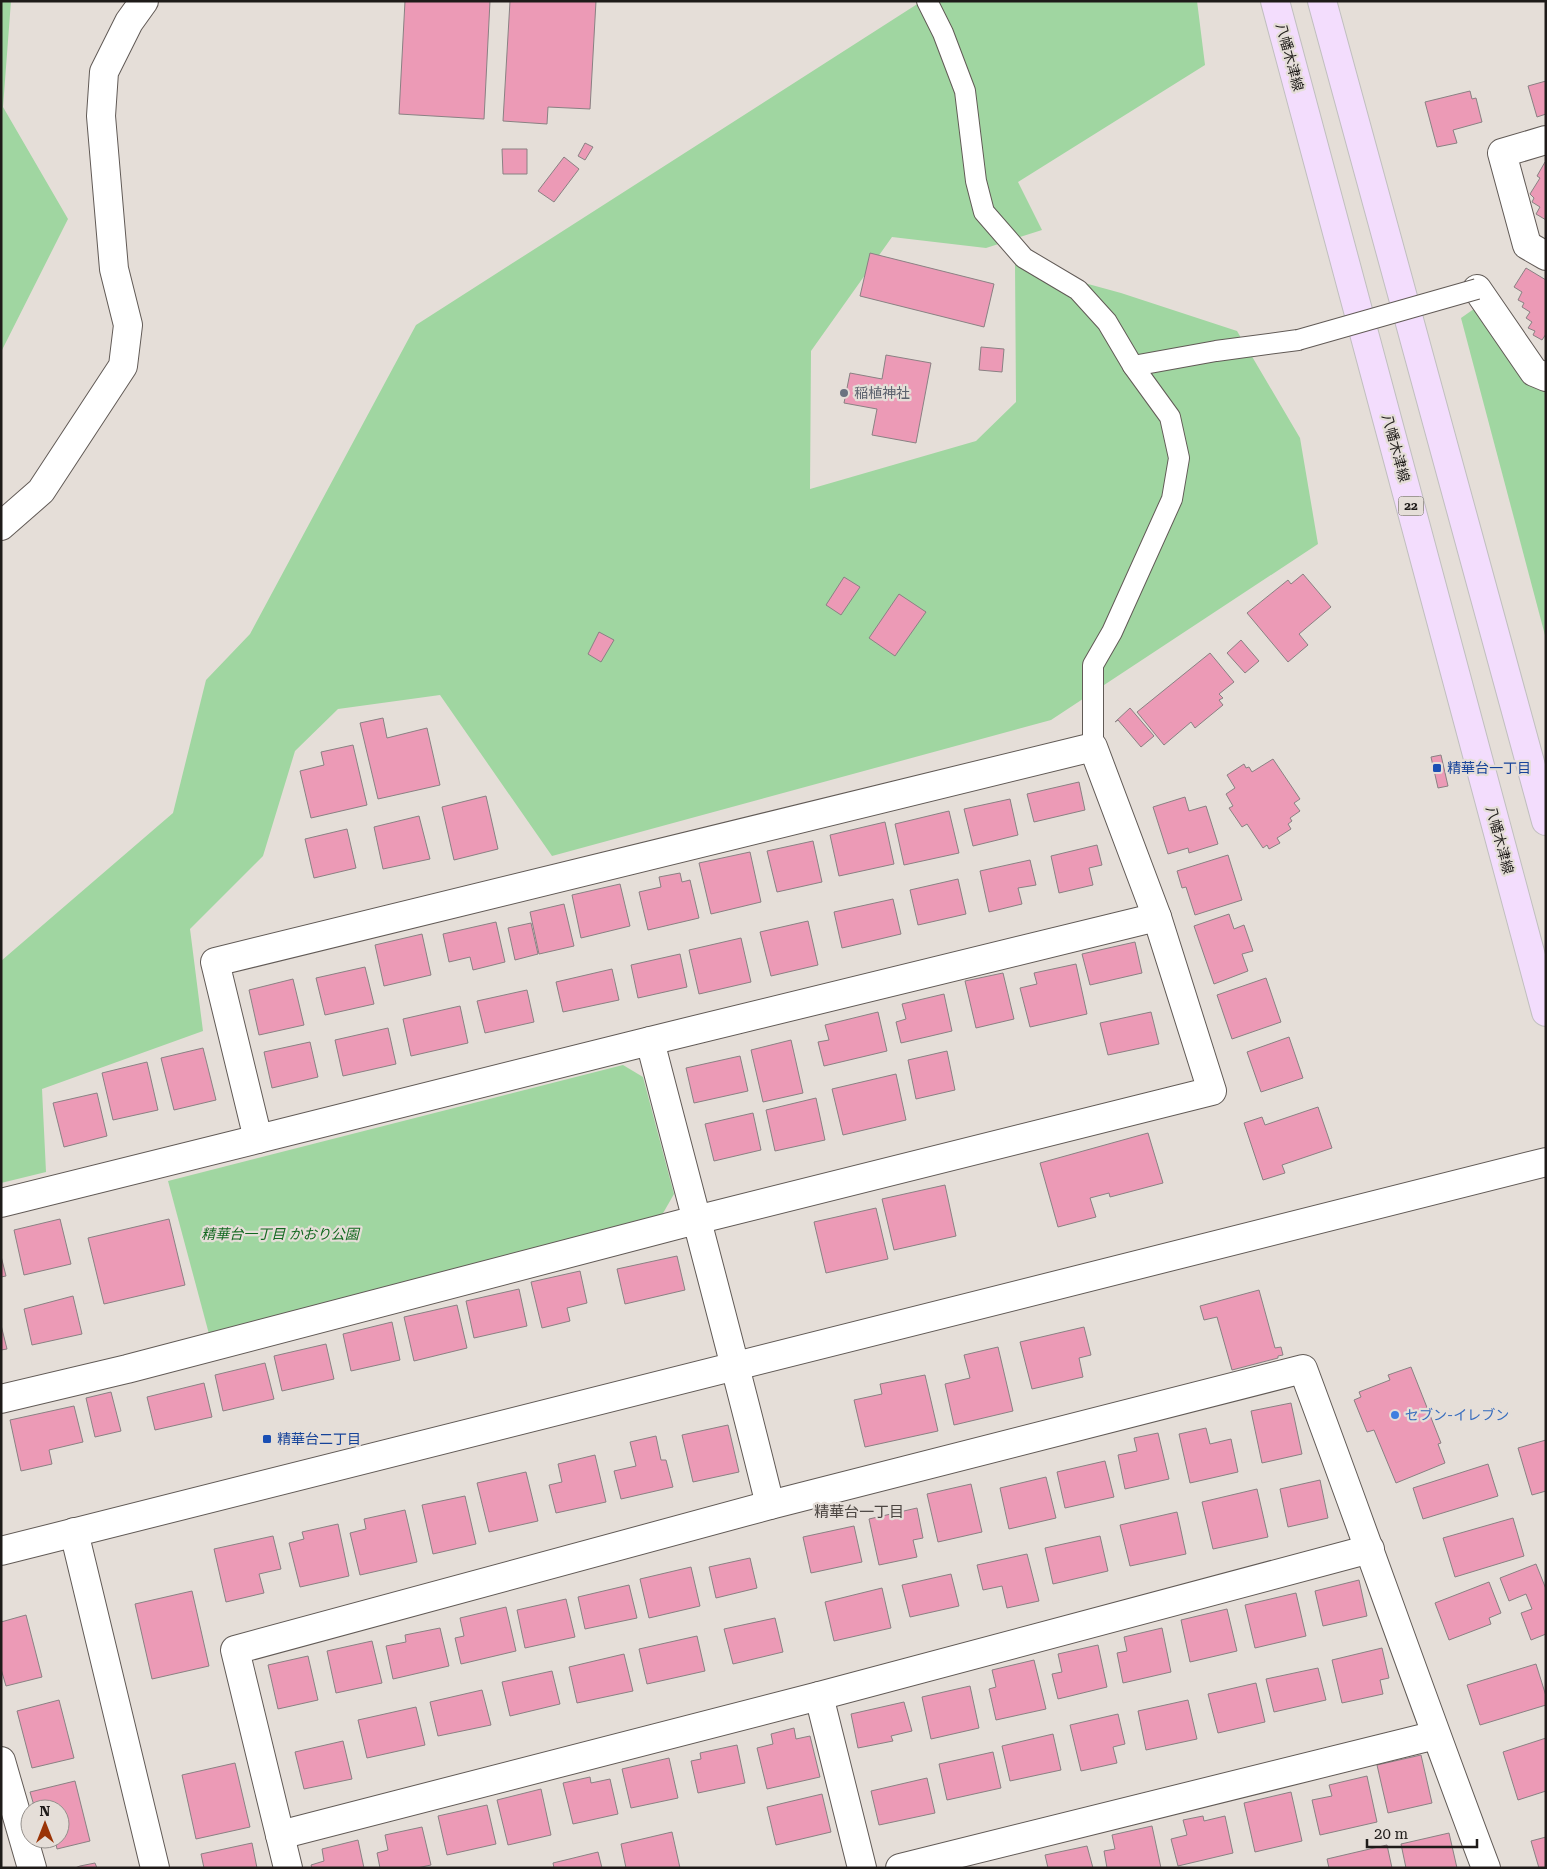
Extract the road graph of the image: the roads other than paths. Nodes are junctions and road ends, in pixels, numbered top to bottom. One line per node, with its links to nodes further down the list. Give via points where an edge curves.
1 (144, 1): 10 (street, via 129,22 104,72 101,116 114,269 128,325 122,366 41,491)
2 (927, 1): 8 (lane, via 966,91 976,181 984,212 1024,258 1078,290 1107,322)
3 (1275, 1): 14 (main road, 八幡木津線 / 22)
4 (1322, 1): 12 (main road)
5 (1546, 140): 6 (street, via 1502,153 1527,245)
6 (1546, 256)
7 (1477, 289): 8 (lane, bridge, via 1298,340); 9 (street, via 1534,372)
8 (1133, 366): 11 (lane, via 1170,417 1179,458 1172,499 1112,632 1093,665)
9 (1546, 377)
10 (1, 526)
11 (1093, 747): 13 (street); 16 (street, via 215,962)
12 (1546, 821)
13 (1157, 917): 15 (street); 19 (street, via 1212,1091)
14 (1546, 1012)
15 (650, 1041): 16 (street); 19 (street)
16 (258, 1139): 18 (street)
17 (1546, 1162): 20 (street)
18 (1, 1203)
19 (696, 1220): 20 (street); 21 (street)
20 (736, 1366): 22 (street); 23 (street)
21 (1, 1399)
22 (770, 1505): 24 (street, via 1303,1368); 29 (street, via 235,1650)
23 (74, 1532): 25 (street); 31 (street)
24 (1370, 1549): 26 (street); 27 (street)
25 (1, 1551)
26 (819, 1696): 29 (street); 33 (street)
27 (1436, 1735): 34 (street); 35 (street)
28 (1, 1761): 30 (street)
29 (280, 1835): 32 (street)
30 (32, 1868)
31 (155, 1868)
32 (288, 1868)
33 (862, 1868)
34 (900, 1868)
35 (1486, 1868)

